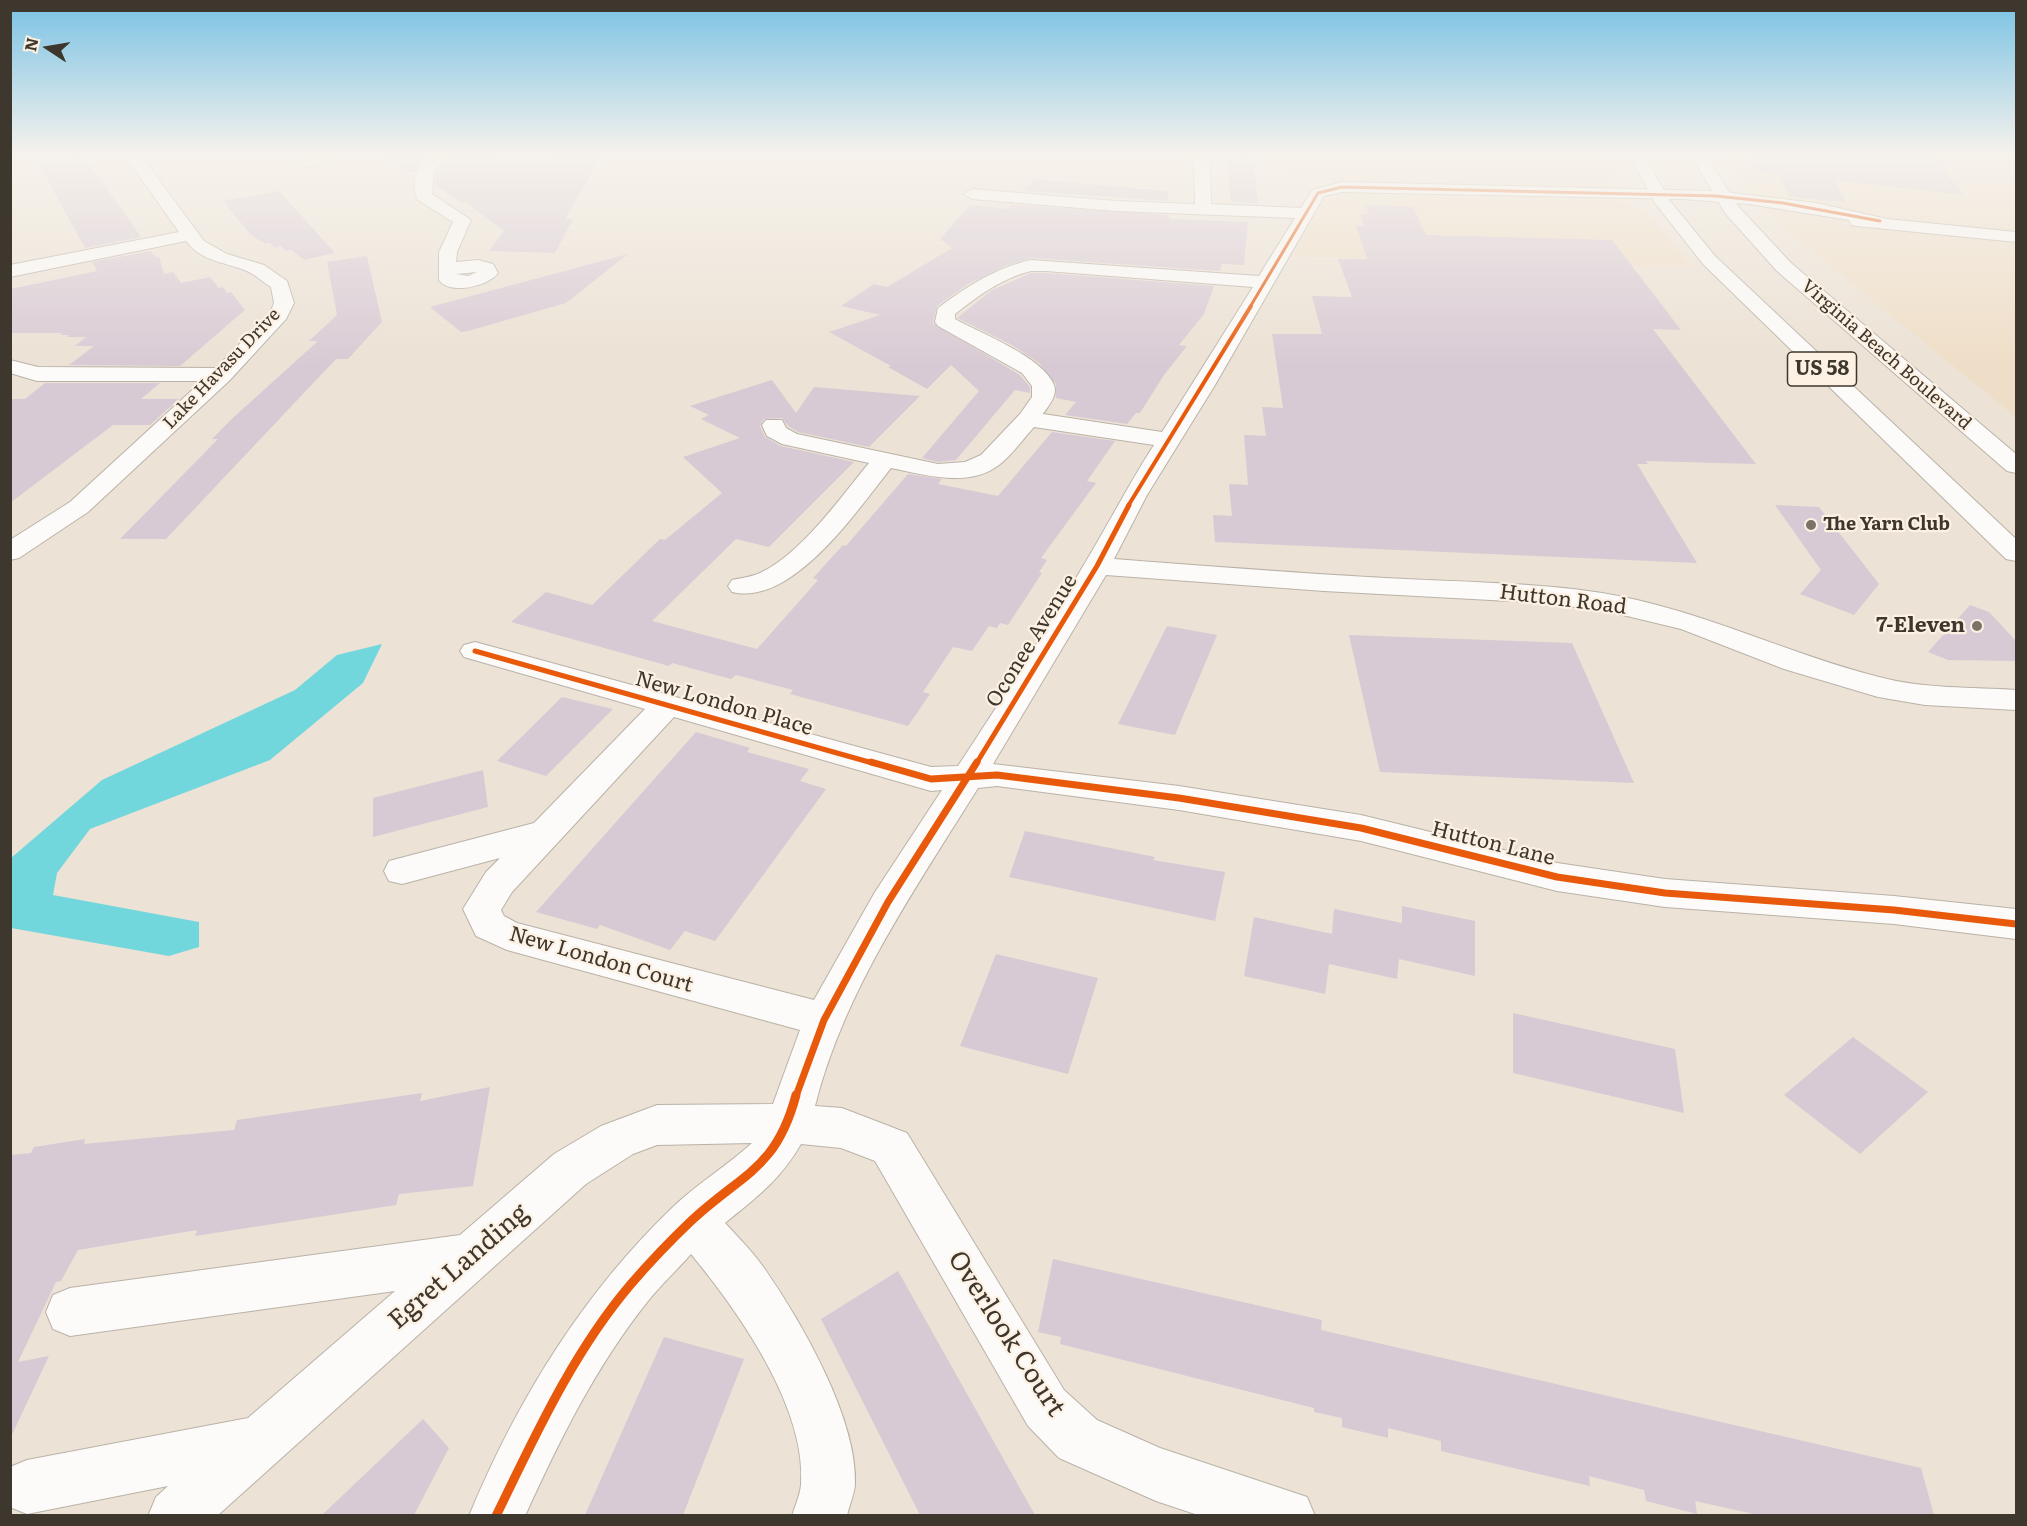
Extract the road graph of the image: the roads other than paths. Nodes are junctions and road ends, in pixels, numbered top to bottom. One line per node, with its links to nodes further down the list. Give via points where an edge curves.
1 (181, 224): 7 (street, Lake Havasu Drive)
2 (460, 224): 9 (street, via 448,252)
3 (1298, 224): 11 (street, Oconee Avenue)
4 (1680, 224): 20 (street, US 58, via 1748,300)
5 (1747, 224): 18 (street, Virginia Beach Boulevard / US 58, via 1784,267)
6 (1907, 224): 8 (street)
7 (189, 235): 10 (street); 13 (street, Lake Havasu Drive, via 214,254 269,276 285,295 279,315)
8 (2016, 237)
9 (446, 269)
10 (10, 271)
11 (1264, 282): 14 (street, via 1046,265 1010,269 951,307 944,317 945,322 1038,375 1043,397); 16 (street, Oconee Avenue)
12 (10, 366): 13 (street, via 37,374)
13 (222, 375): 19 (street, Lake Havasu Drive, via 79,507)
14 (1028, 419): 16 (street); 17 (street, via 990,460 969,469 938,471)
15 (774, 425): 17 (street, via 775,431 790,439)
16 (1169, 440): 21 (street, Oconee Avenue, via 1134,495)
17 (885, 460): 22 (street, via 793,563 770,579)
18 (2016, 466)
19 (10, 552)
20 (2016, 553)
21 (1097, 566): 24 (street, Hutton Road, via 1495,591 1602,602 1690,622 1794,662 1878,687 1925,695); 26 (street, Oconee Avenue)
22 (742, 586)
23 (476, 651): 25 (street, New London Place)
24 (2016, 700)
25 (667, 705): 26 (street, New London Place, via 931,779); 27 (street, New London Court)
26 (965, 778): 29 (street, Hutton Lane, via 997,775 1190,800 1361,828 1557,878 1665,893 1894,910); 30 (street, Oconee Avenue, via 888,902)
27 (545, 833): 28 (street); 30 (street, New London Court, via 499,882 482,909 489,926 507,935)
28 (402, 871)
29 (2016, 924)
30 (824, 1020): 31 (street, Oconee Avenue, via 801,1078)
31 (789, 1123): 32 (street, Oconee Avenue, via 771,1154); 33 (street, Egret Landing, via 657,1125 617,1140 570,1169); 40 (street, Overlook Court, via 842,1128 891,1147 1046,1408 1078,1439 1156,1474)
32 (692, 1220): 38 (street, Oconee Avenue, via 631,1284 579,1356); 39 (street, via 746,1283 793,1362 825,1440 828,1486)
33 (470, 1257): 34 (street); 35 (street, Egret Landing)
34 (70, 1311)
35 (259, 1442): 36 (street); 37 (street, Egret Landing)
36 (27, 1487)
37 (175, 1515)
38 (496, 1515)
39 (819, 1515)
40 (1288, 1515)

